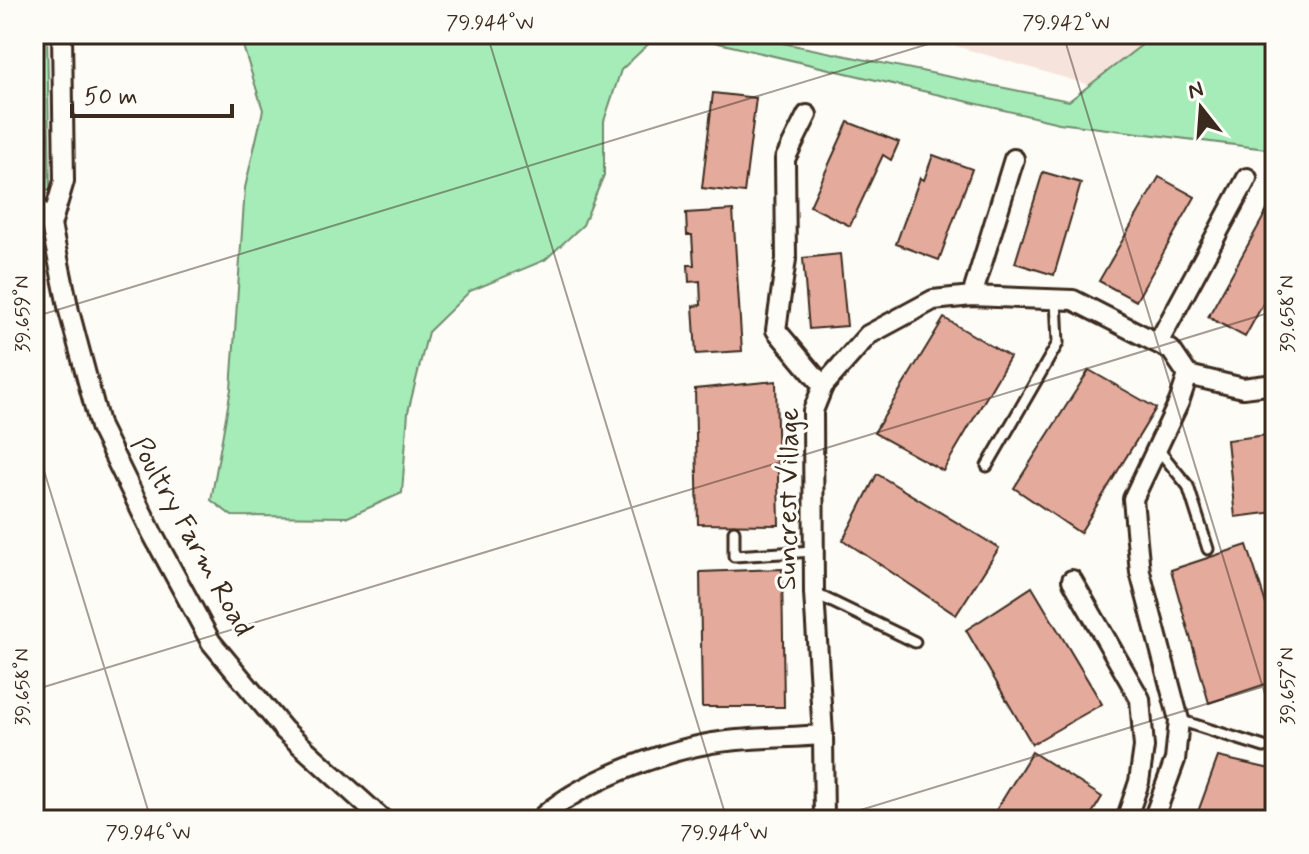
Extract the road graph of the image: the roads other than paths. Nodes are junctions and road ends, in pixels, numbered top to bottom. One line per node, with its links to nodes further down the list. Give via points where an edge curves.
1 (62, 34): 6 (street, via 64,181)
2 (807, 115): 12 (street, via 785,159 786,259 776,330)
3 (1014, 159): 7 (street)
4 (1247, 178): 9 (street)
5 (34, 204): 6 (street)
6 (51, 225): 24 (street, Poultry Farm Road, via 100,427 211,642 284,730)
7 (972, 296): 8 (street, Suncrest Village); 12 (street, Suncrest Village, via 933,300 868,335)
8 (1056, 299): 9 (street, Suncrest Village, via 1073,300); 14 (lane, via 1058,343)
9 (1158, 343): 10 (street, Suncrest Village, via 1171,350)
10 (1188, 375): 11 (street, via 1243,388); 13 (street)
11 (1275, 384)
12 (823, 386): 17 (street, Suncrest Village, via 813,411)
13 (1157, 448): 16 (lane, via 1188,486); 21 (street, via 1133,499 1140,572)
14 (987, 466)
15 (734, 531): 17 (lane, via 734,556)
16 (1208, 549)
17 (814, 551): 19 (street, Suncrest Village)
18 (1072, 580): 27 (street, via 1140,699 1144,747)
19 (814, 593): 20 (lane); 22 (street, Suncrest Village)
20 (915, 642)
21 (1179, 720): 23 (lane); 28 (street, via 1175,760)
22 (823, 735): 25 (street, via 712,743 638,764 593,783); 26 (street, Suncrest Village)
23 (1264, 747)
24 (383, 820)
25 (539, 820)
26 (824, 820)
27 (1126, 820)
28 (1153, 820)

